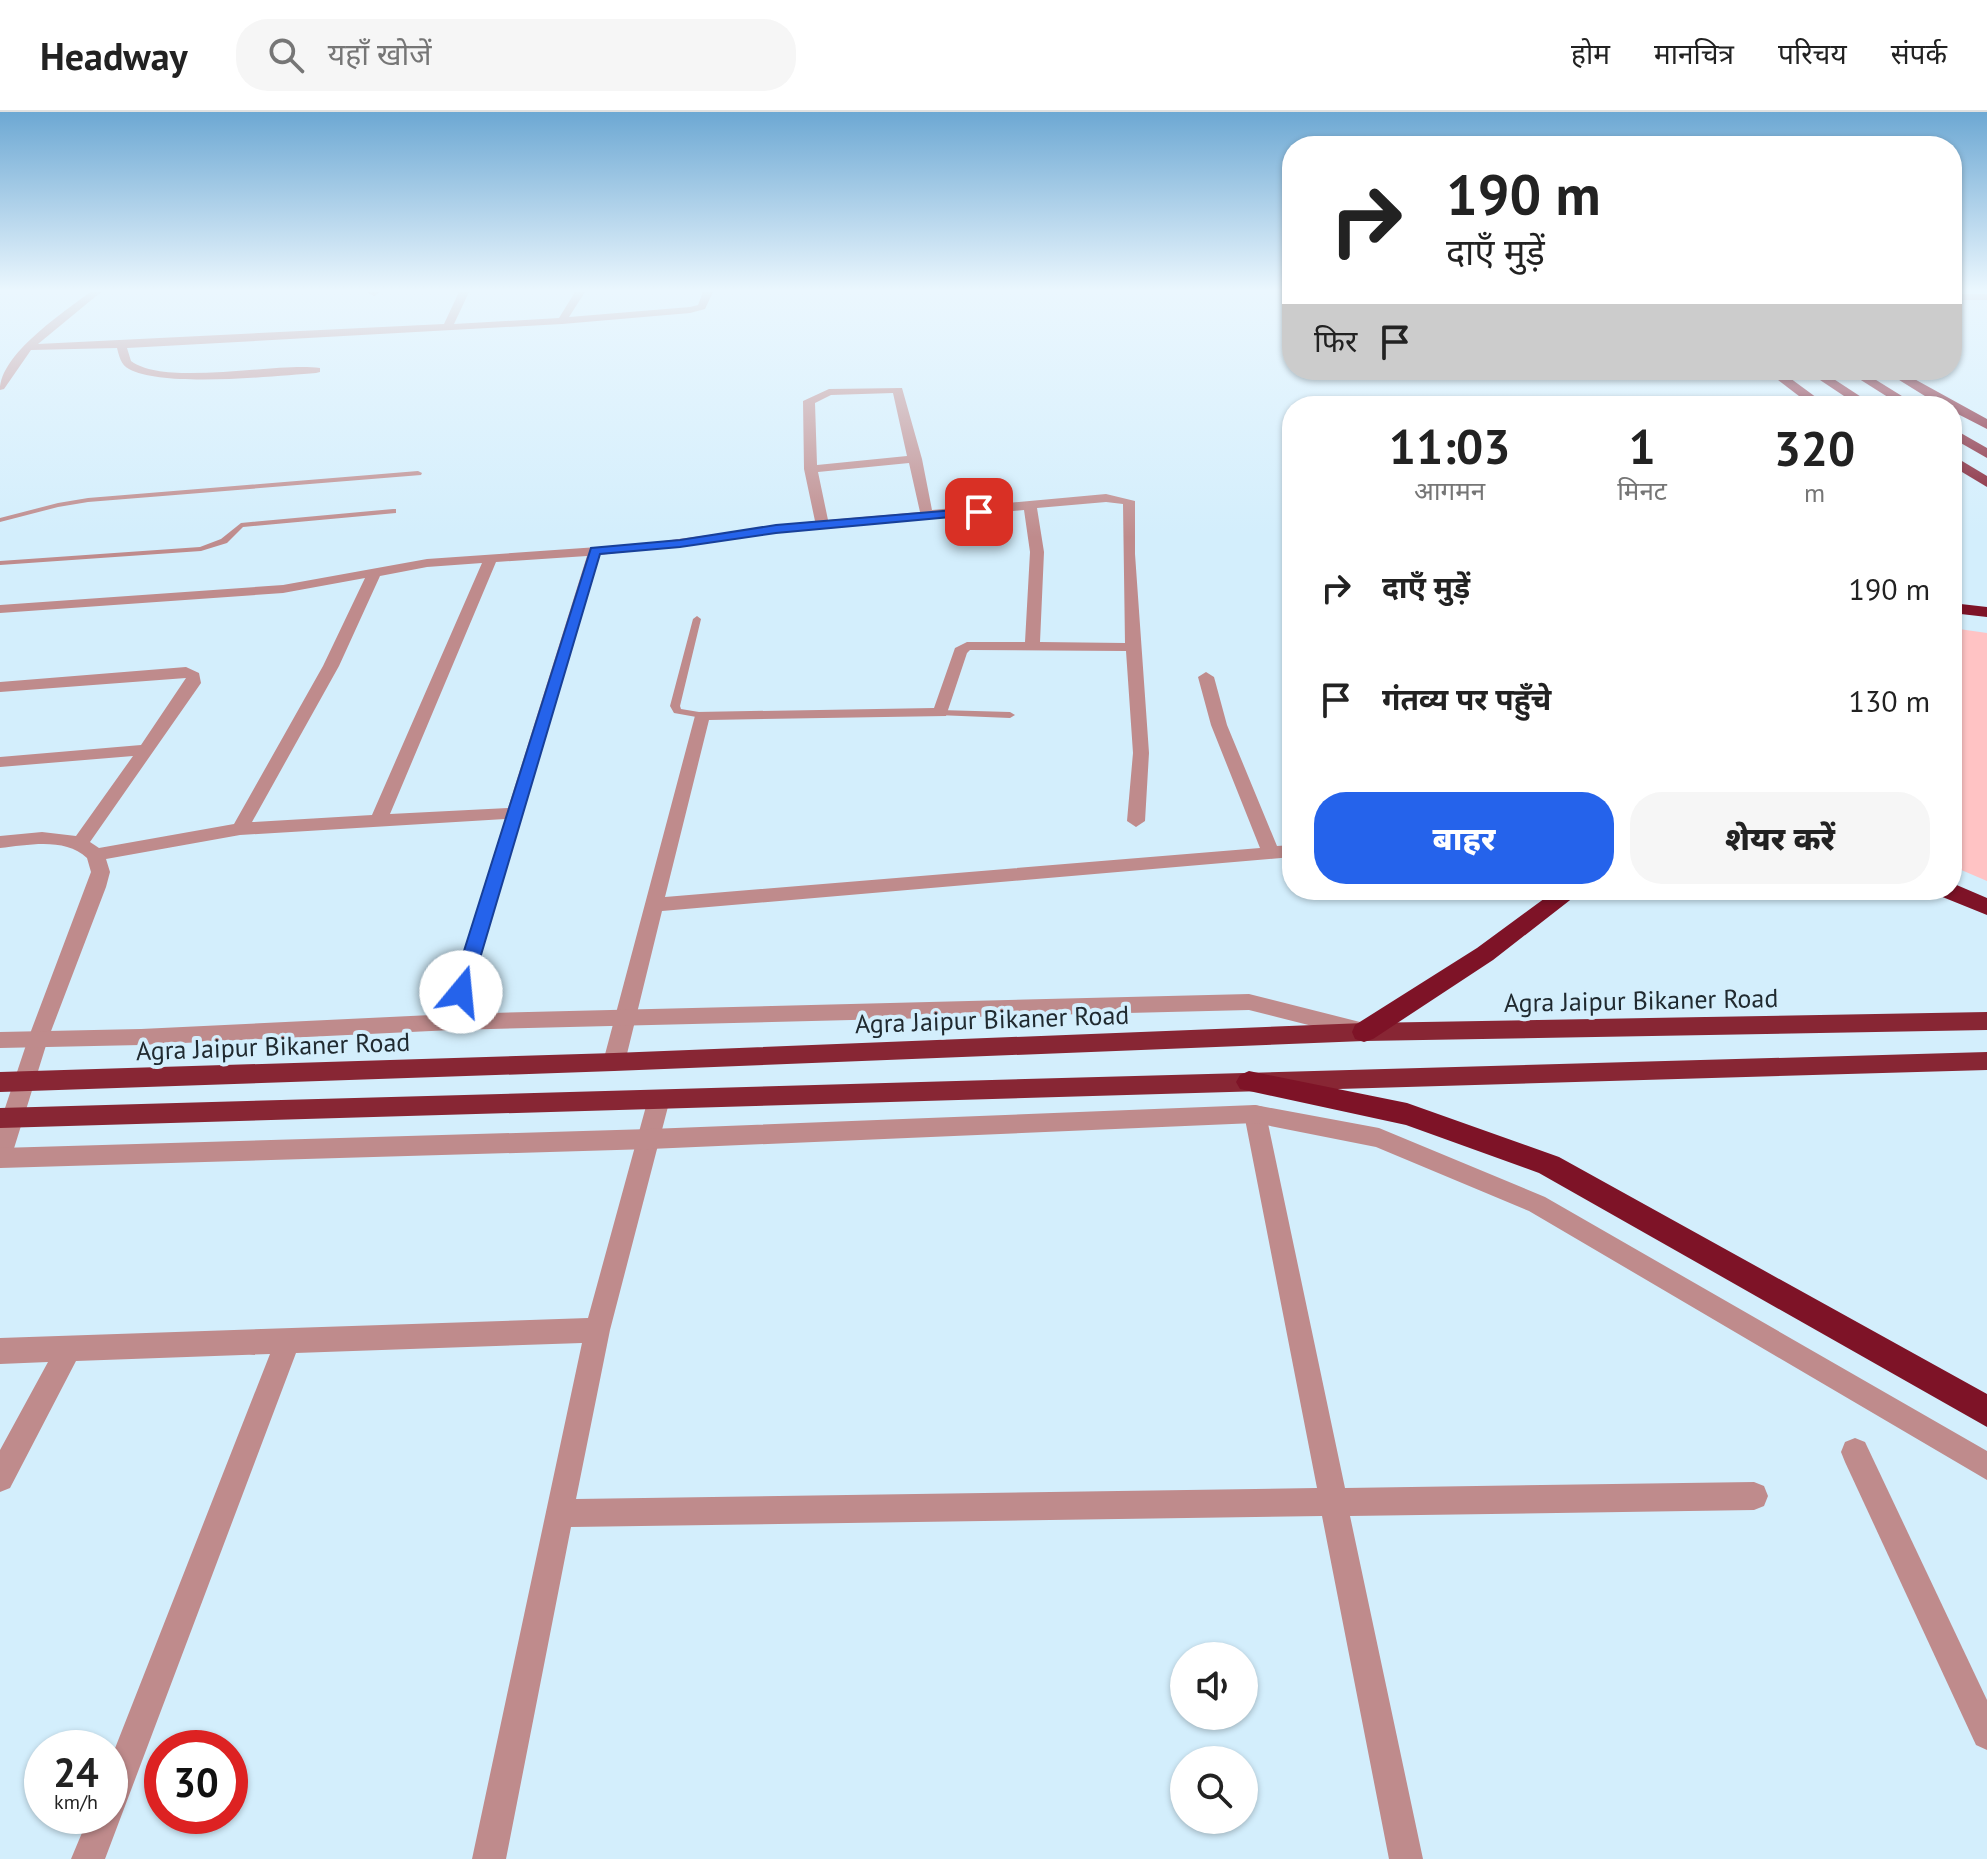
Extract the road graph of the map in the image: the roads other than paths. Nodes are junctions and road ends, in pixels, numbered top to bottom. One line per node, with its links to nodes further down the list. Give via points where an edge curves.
1 (219, 374): 2 (street)
2 (239, 374)
3 (1785, 380): 7 (highway)
4 (1827, 380): 8 (highway)
5 (1868, 380): 9 (highway)
6 (1906, 380): 10 (highway)
7 (1807, 396)
8 (1852, 396)
9 (1894, 396)
10 (1934, 396)
11 (1962, 411): 12 (highway)
12 (1987, 425)
13 (1962, 438): 14 (highway)
14 (1987, 454)
15 (916, 459): 17 (street); 17 (street, via 898,390 829,392 809,401); 22 (street)
16 (1962, 466): 19 (highway)
17 (810, 469): 24 (street)
18 (418, 473): 23 (lane, via 88,500)
19 (1987, 483)
20 (1030, 507): 22 (street); 33 (street, via 1037,552); 34 (street, via 1106,498 1129,501)
21 (393, 511): 27 (lane, via 241,525 224,541 201,549)
22 (927, 516): 24 (street)
23 (0, 520)
24 (822, 525): 25 (street)
25 (595, 550): 26 (street); 42 (street)
26 (491, 557): 28 (street); 43 (street)
27 (0, 563)
28 (375, 572): 29 (street, via 283,589); 45 (street, via 331,666)
29 (0, 609)
30 (1962, 609): 31 (highway)
31 (1987, 612)
32 (697, 619): 38 (lane, via 675,706 682,714)
33 (1032, 645): 34 (street); 37 (street, via 967,646 960,651)
34 (1133, 647): 44 (street, via 1141,753)
35 (1206, 677): 49 (street, via 1219,725)
36 (0, 687): 40 (street, via 186,672 194,676)
37 (940, 713): 38 (street); 39 (lane)
38 (702, 715): 52 (street)
39 (1010, 715)
40 (145, 750): 41 (street); 47 (street)
41 (0, 762)
42 (515, 813): 43 (street); 56 (street)
43 (379, 819): 45 (street)
44 (1136, 821)
45 (240, 829): 47 (street)
46 (0, 842): 47 (street, via 59,839)
47 (88, 849): 58 (street, via 101,870)
48 (1282, 852): 49 (street)
49 (1271, 853): 52 (street)
50 (1962, 896): 53 (highway)
51 (1558, 900): 57 (highway)
52 (655, 905): 54 (street)
53 (1987, 907)
54 (627, 1018): 56 (street); 57 (street, via 1249,1002); 61 (street)
55 (1987, 1021): 57 (highway, Agra Jaipur Bikaner Road)
56 (452, 1022): 58 (street)
57 (1364, 1032): 61 (highway, Agra Jaipur Bikaner Road)
58 (38, 1039): 59 (street); 62 (street)
59 (0, 1040)
60 (1987, 1061): 63 (highway)
61 (614, 1062): 62 (highway, Agra Jaipur Bikaner Road)
62 (12, 1082): 66 (street)
63 (1249, 1082): 64 (highway); 65 (street); 73 (highway, via 1407,1114 1549,1165)
64 (659, 1099): 66 (highway); 67 (street)
65 (1255, 1114): 67 (street); 75 (street, via 1379,1138 1537,1204); 78 (street)
66 (7, 1118): 68 (street)
67 (650, 1139): 68 (street); 69 (street)
68 (0, 1158)
69 (597, 1330): 70 (street); 79 (street)
70 (287, 1342): 71 (street); 81 (street)
71 (69, 1349): 72 (street); 76 (street)
72 (0, 1351)
73 (1987, 1411)
74 (1855, 1452): 80 (street)
75 (1987, 1466)
76 (0, 1478)
77 (1754, 1496): 78 (street)
78 (1332, 1501): 79 (street); 85 (street)
79 (559, 1513): 84 (street)
80 (1987, 1734)
81 (128, 1755)
82 (98, 1834): 83 (street)
83 (88, 1859)
84 (489, 1859)
85 (1406, 1859)

